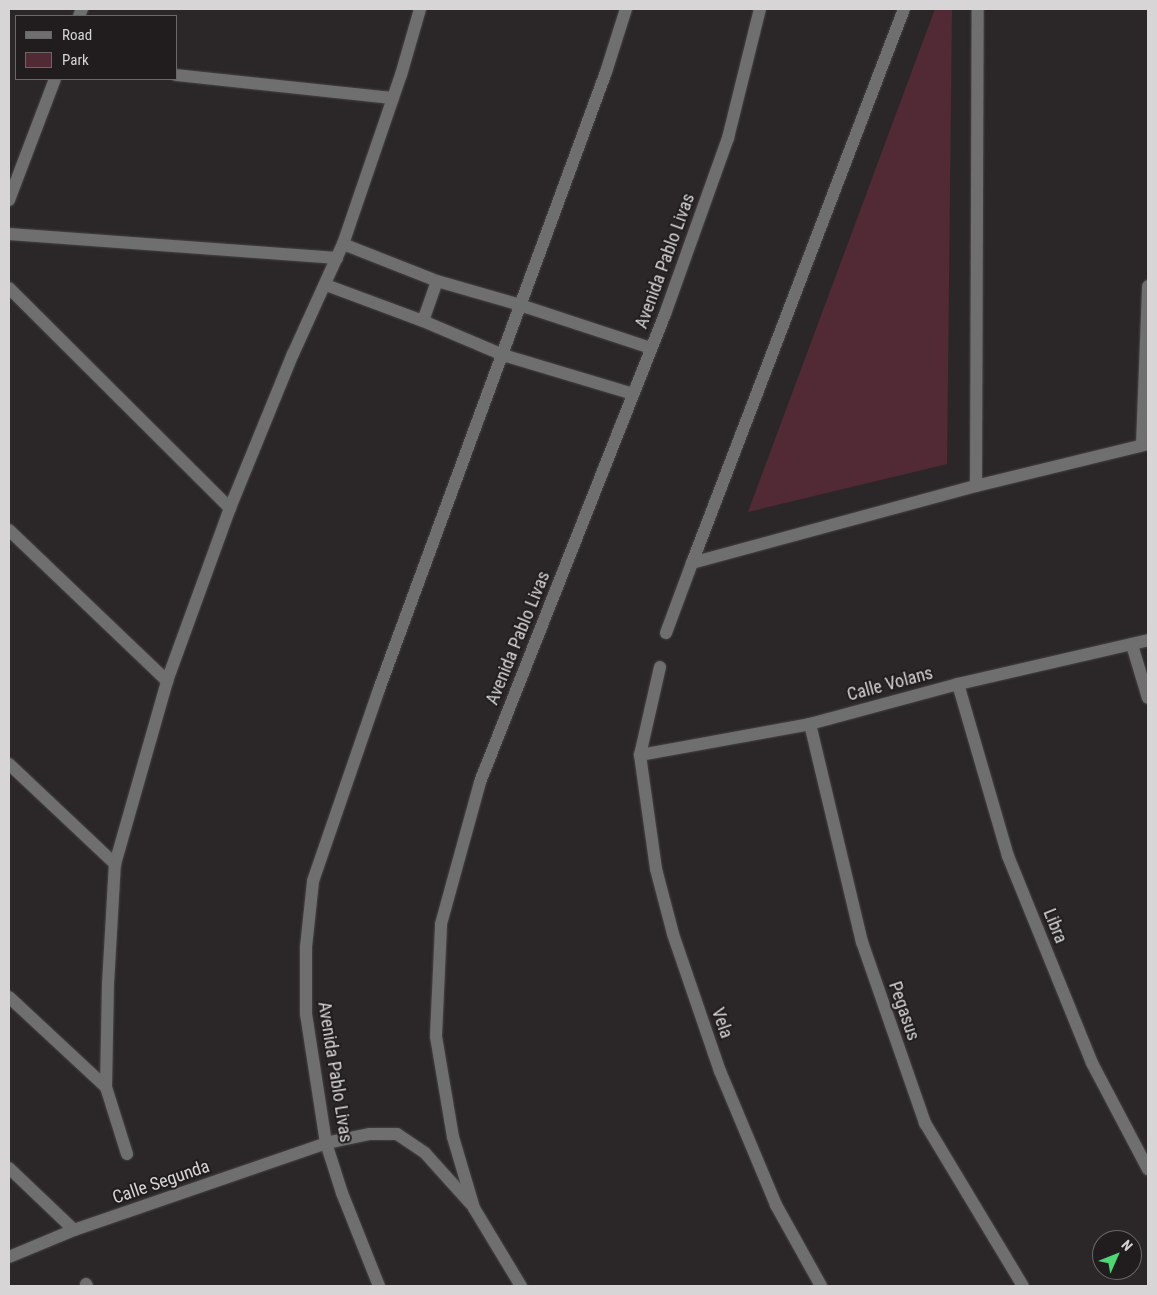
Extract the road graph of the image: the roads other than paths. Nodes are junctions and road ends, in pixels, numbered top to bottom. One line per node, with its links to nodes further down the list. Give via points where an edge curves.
1 (420, 9): 8 (street)
2 (626, 9): 17 (street, Avenida Pablo Livas)
3 (760, 9): 19 (street, Avenida Pablo Livas, via 728,138)
4 (904, 9): 26 (street)
5 (978, 9): 23 (street)
6 (178, 75): 8 (street)
7 (55, 80): 9 (street)
8 (393, 98): 11 (street)
9 (9, 200)
10 (9, 234): 12 (street)
11 (343, 244): 12 (street); 13 (street)
12 (337, 258): 14 (street)
13 (437, 281): 17 (street); 18 (street)
14 (326, 285): 18 (street); 24 (street, via 293,354)
15 (1148, 286): 22 (street)
16 (9, 288): 24 (street)
17 (520, 305): 19 (street); 20 (street, Avenida Pablo Livas)
18 (423, 321): 20 (street)
19 (651, 348): 21 (street, Avenida Pablo Livas)
20 (503, 355): 21 (street); 40 (street, Avenida Pablo Livas, via 359,744 313,881 306,947 306,1014)
21 (633, 394): 44 (street, Avenida Pablo Livas, via 480,782 441,924 436,1036 454,1137)
22 (1145, 445): 23 (street)
23 (976, 486): 26 (street)
24 (230, 508): 31 (street)
25 (9, 530): 31 (street)
26 (692, 563): 27 (street)
27 (666, 633)
28 (1148, 640): 29 (street, Calle Volans)
29 (1132, 645): 32 (street, Calle Volans); 33 (street)
30 (660, 667): 35 (street)
31 (167, 681): 37 (street)
32 (958, 684): 34 (street, Calle Volans); 43 (street, Libra, via 1008,856 1092,1063)
33 (1148, 698)
34 (810, 724): 35 (street, Calle Volans); 50 (street, Pegasus, via 862,942 925,1123)
35 (640, 755): 49 (street, Vela, via 656,869 673,934 713,1053 776,1205)
36 (9, 764): 37 (street)
37 (115, 864): 39 (street)
38 (9, 997): 39 (street)
39 (106, 1087): 41 (street)
40 (326, 1144): 44 (street, Calle Segunda, via 370,1134 397,1134 425,1154); 45 (street, Calle Segunda); 47 (street, Avenida Pablo Livas)
41 (126, 1154)
42 (9, 1168): 45 (street)
43 (1148, 1169)
44 (474, 1208): 48 (street, Avenida Pablo Livas)
45 (74, 1230): 46 (street, Calle Segunda)
46 (9, 1257)
47 (379, 1286)
48 (521, 1286)
49 (821, 1286)
50 (1023, 1286)

